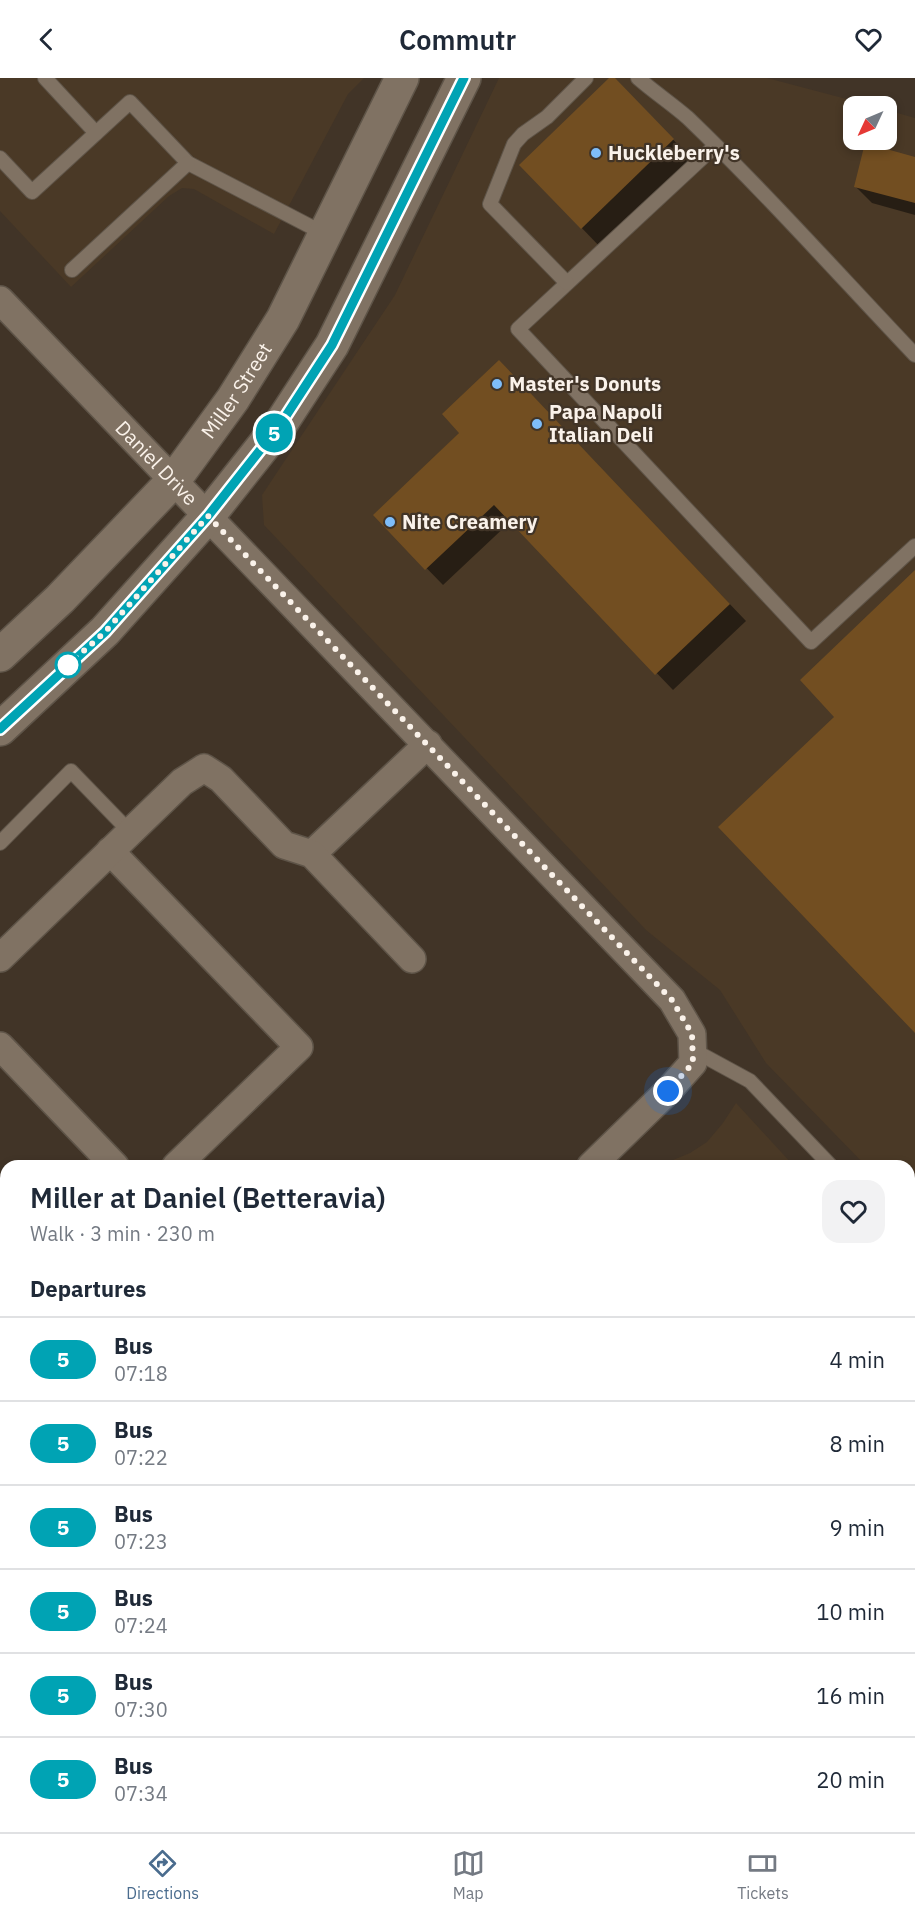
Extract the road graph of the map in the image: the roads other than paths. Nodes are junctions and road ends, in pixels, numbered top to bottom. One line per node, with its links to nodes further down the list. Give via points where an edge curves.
1 (45, 78): 6 (lane)
2 (402, 78): 10 (street, Miller Street)
3 (464, 78): 16 (street, via 332,345 280,425)
4 (586, 78): 12 (lane, via 514,144 490,204)
5 (638, 78): 7 (lane)
6 (96, 133): 8 (lane, via 32,192); 9 (lane, via 130,102)
7 (715, 146): 12 (lane); 14 (lane)
8 (0, 158)
9 (188, 163): 10 (lane); 11 (lane)
10 (325, 234): 15 (street, Miller Street, via 284,319)
11 (72, 270)
12 (567, 283): 17 (lane, via 518,329 811,642)
13 (4, 312): 15 (street, Daniel Drive)
14 (915, 355)
15 (174, 480): 16 (street, Daniel Drive); 18 (street, Miller Street, via 60,599)
16 (208, 516): 19 (street, via 105,632); 20 (street, Daniel Drive)
17 (915, 546)
18 (0, 655)
19 (0, 729)
20 (428, 744): 24 (street); 28 (street, Daniel Drive, via 672,1000 692,1034)
21 (130, 832): 22 (lane, via 71,771); 23 (street); 24 (street, via 182,782 204,768 221,779 284,845)
22 (0, 843)
23 (111, 851): 25 (street); 30 (street, via 299,1047)
24 (312, 854): 26 (street)
25 (0, 958)
26 (412, 959)
27 (0, 1046): 29 (street)
28 (693, 1050): 31 (street, via 693,1063); 32 (lane, via 750,1081)
29 (109, 1160)
30 (182, 1160)
31 (597, 1160)
32 (825, 1160)

